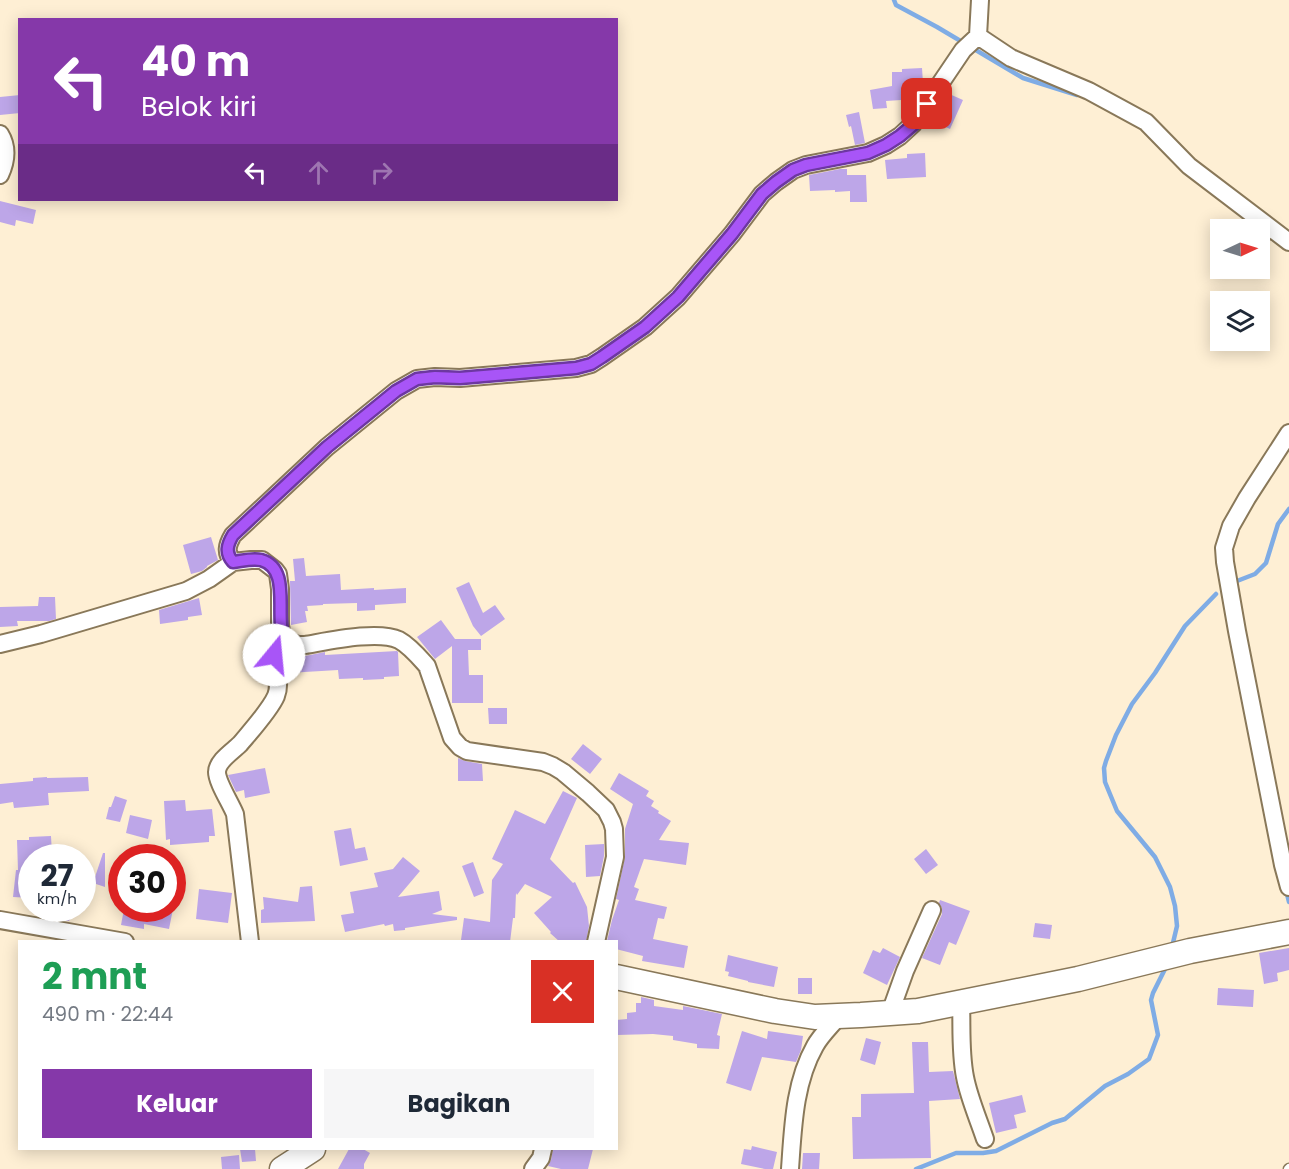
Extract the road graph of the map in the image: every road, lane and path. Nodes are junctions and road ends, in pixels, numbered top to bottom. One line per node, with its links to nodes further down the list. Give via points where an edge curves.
1 (980, 0): 2 (street)
2 (978, 36): 5 (street, via 1011,58 1089,91 1146,122 1189,166); 7 (street, via 963,50 914,124 900,136 868,153 806,165 776,182 678,297 645,327 591,364 460,378 428,377 396,391 327,447 233,535 227,548)
3 (0, 134): 4 (street, via 5,147)
4 (0, 175)
5 (1289, 242)
6 (1289, 433): 10 (street, via 1231,526 1224,548)
7 (233, 562): 8 (street, via 262,560 275,570 280,579 280,626); 9 (street, via 186,591)
8 (285, 641): 15 (street, via 275,650 276,697 218,766 217,773 235,814); 16 (street, via 306,645 371,636 398,639 427,666 452,738 460,747 543,762 562,772 606,810 614,829 615,858)
9 (0, 644)
10 (1289, 887)
11 (932, 910): 19 (street)
12 (0, 920): 14 (street)
13 (1289, 932): 18 (main road)
14 (114, 940)
15 (250, 940)
16 (596, 940)
17 (618, 977): 20 (main road, via 775,1011)
18 (961, 1002): 19 (main road); 21 (street, via 965,1077)
19 (890, 1013): 20 (main road)
20 (839, 1016): 26 (street, via 817,1043 802,1080 794,1112)
21 (985, 1139)
22 (311, 1150): 24 (main road)
23 (543, 1150): 25 (street)
24 (282, 1169)
25 (533, 1169)
26 (790, 1169)

